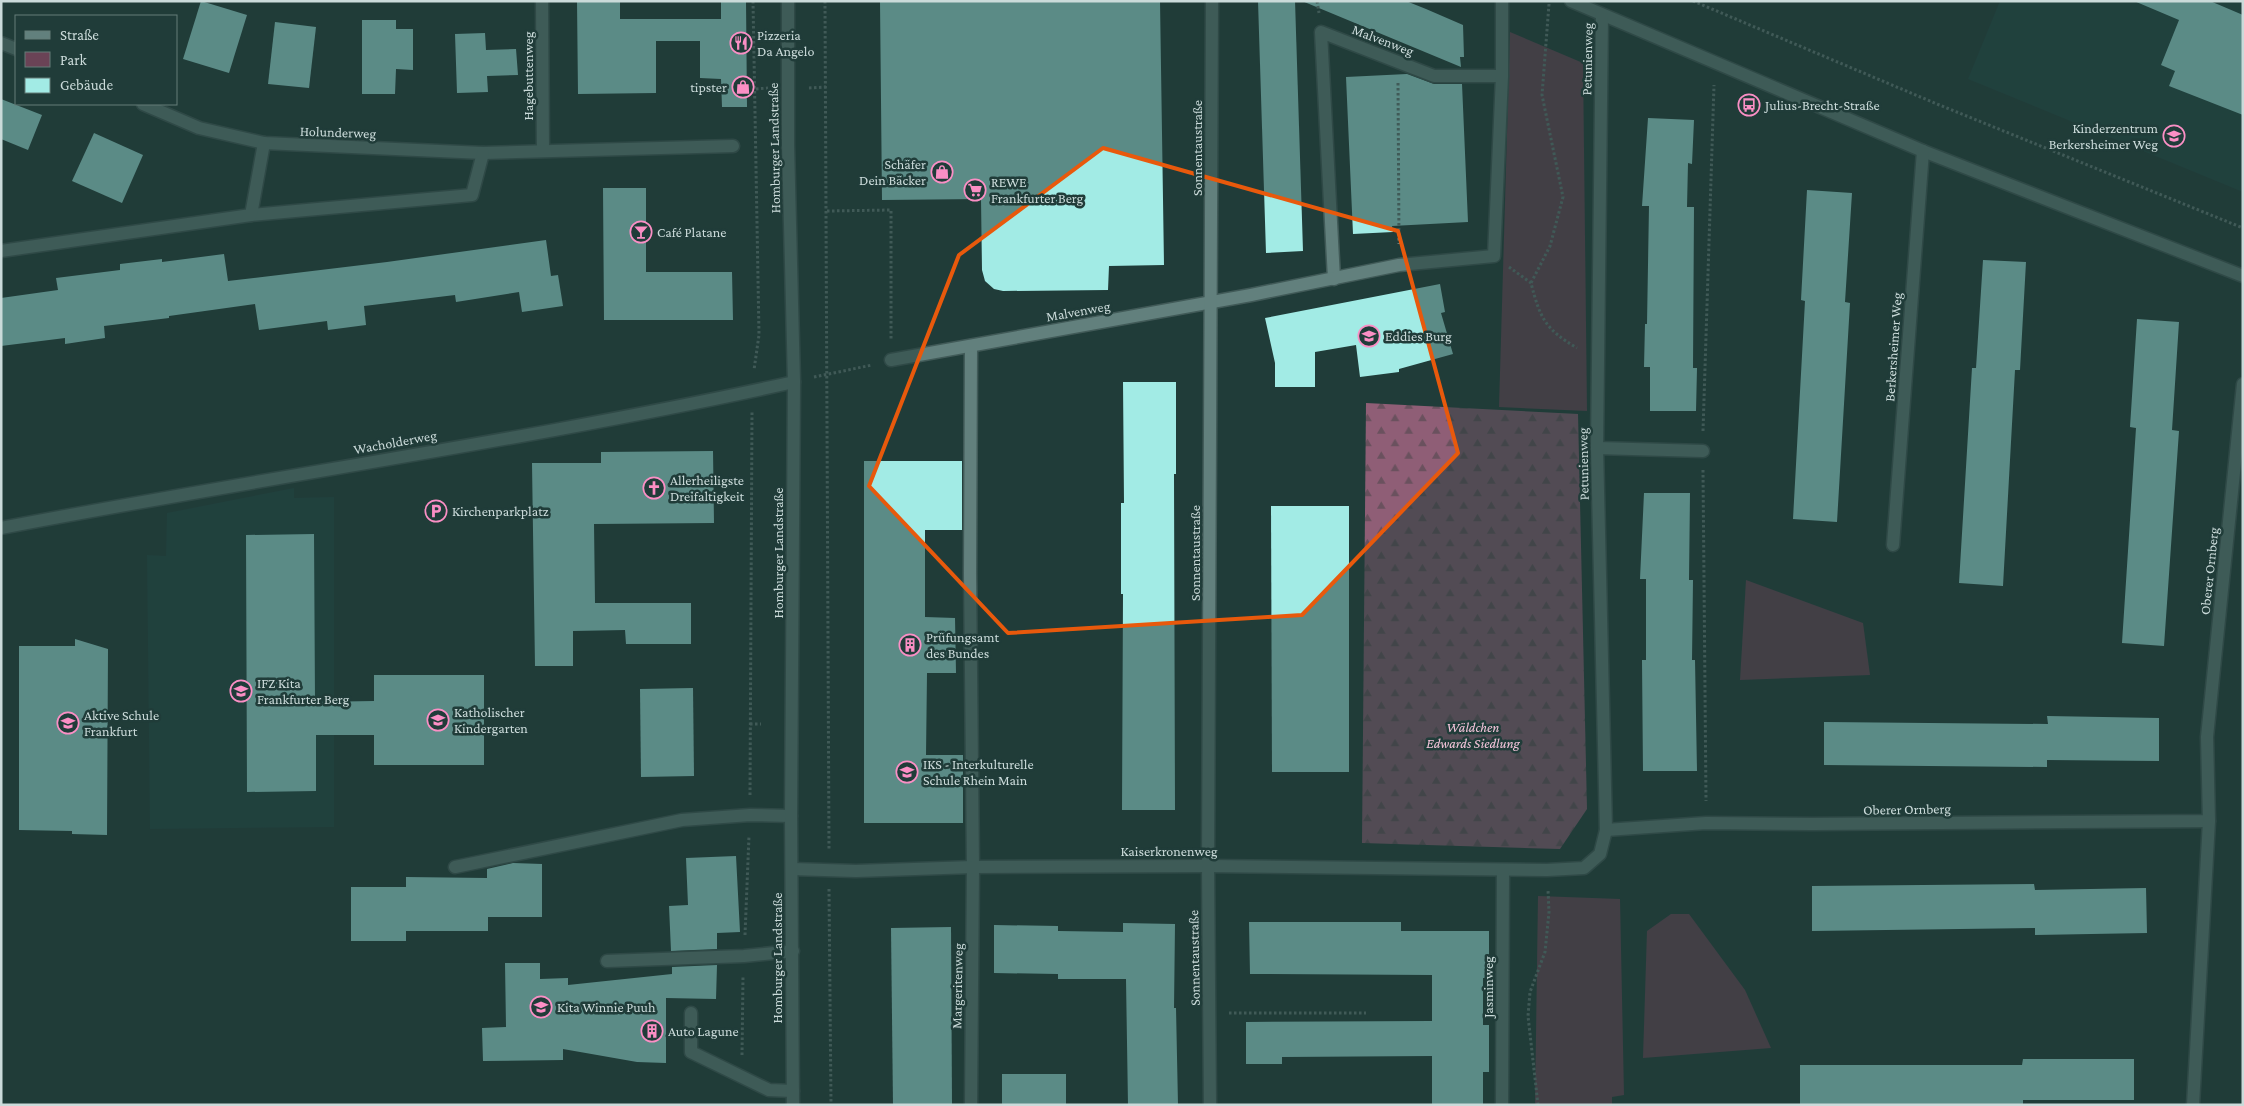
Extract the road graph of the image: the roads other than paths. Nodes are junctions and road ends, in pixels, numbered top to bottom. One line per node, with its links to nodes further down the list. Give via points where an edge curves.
1 (542, 1): 13 (street, Hagebuttenweg)
2 (788, 1): 23 (street, Homburger Landstraße)
3 (1212, 1): 20 (street, Sonnentaustraße)
4 (1502, 1): 9 (street, Malvenweg)
5 (1571, 1): 6 (street)
6 (1602, 15): 14 (street); 25 (street, Petunienweg)
7 (1, 43): 8 (street)
8 (15, 49)
9 (1502, 76): 19 (street, Malvenweg, via 1494,256 1399,265); 19 (street, Malvenweg, via 1434,76 1320,32)
10 (145, 105): 11 (street, Holunderweg, via 199,128)
11 (264, 144): 15 (street, Holunderweg); 16 (street)
12 (733, 146): 13 (street, Holunderweg)
13 (543, 150): 15 (street, Holunderweg)
14 (1923, 151): 18 (street); 28 (street, Berkersheimer Weg)
15 (484, 153): 16 (street, via 472,195)
16 (251, 216): 17 (street)
17 (1, 251)
18 (2243, 276)
19 (1334, 279): 20 (street, Malvenweg)
20 (1212, 302): 21 (street, Malvenweg); 32 (street, Sonnentaustraße)
21 (971, 346): 22 (street, Malvenweg); 34 (street, Margeritenweg)
22 (891, 360)
23 (794, 382): 27 (street, Wacholderweg); 29 (street, Homburger Landstraße)
24 (2243, 384): 30 (street, Oberer Ornberg, via 2207,737)
25 (1597, 448): 26 (street); 31 (street, Petunienweg)
26 (1703, 451)
27 (1, 528)
28 (1893, 546)
29 (791, 816): 33 (street, via 750,814 682,820); 35 (street, Homburger Landstraße)
30 (2209, 821): 31 (street, Oberer Ornberg, via 1706,823); 46 (street, Oberer Ornberg)
31 (1606, 830): 37 (street, Petunienweg, via 1600,854 1584,868)
32 (1208, 866): 34 (street, Kaiserkronenweg); 36 (street, Kaiserkronenweg); 44 (street, Sonnentaustraße)
33 (455, 867)
34 (973, 867): 35 (street, Kaiserkronenweg, via 856,871); 43 (street, Margeritenweg)
35 (792, 869): 38 (street, Homburger Landstraße)
36 (1503, 870): 37 (street, Kaiserkronenweg); 45 (street, Jasminweg)
37 (1547, 870)
38 (793, 951): 39 (street); 41 (street, Homburger Landstraße)
39 (607, 961)
40 (691, 1013): 41 (street, via 691,1052 769,1090)
41 (793, 1090): 42 (street, Homburger Landstraße)
42 (793, 1105)
43 (971, 1105)
44 (1210, 1105)
45 (1502, 1105)
46 (2193, 1105)

